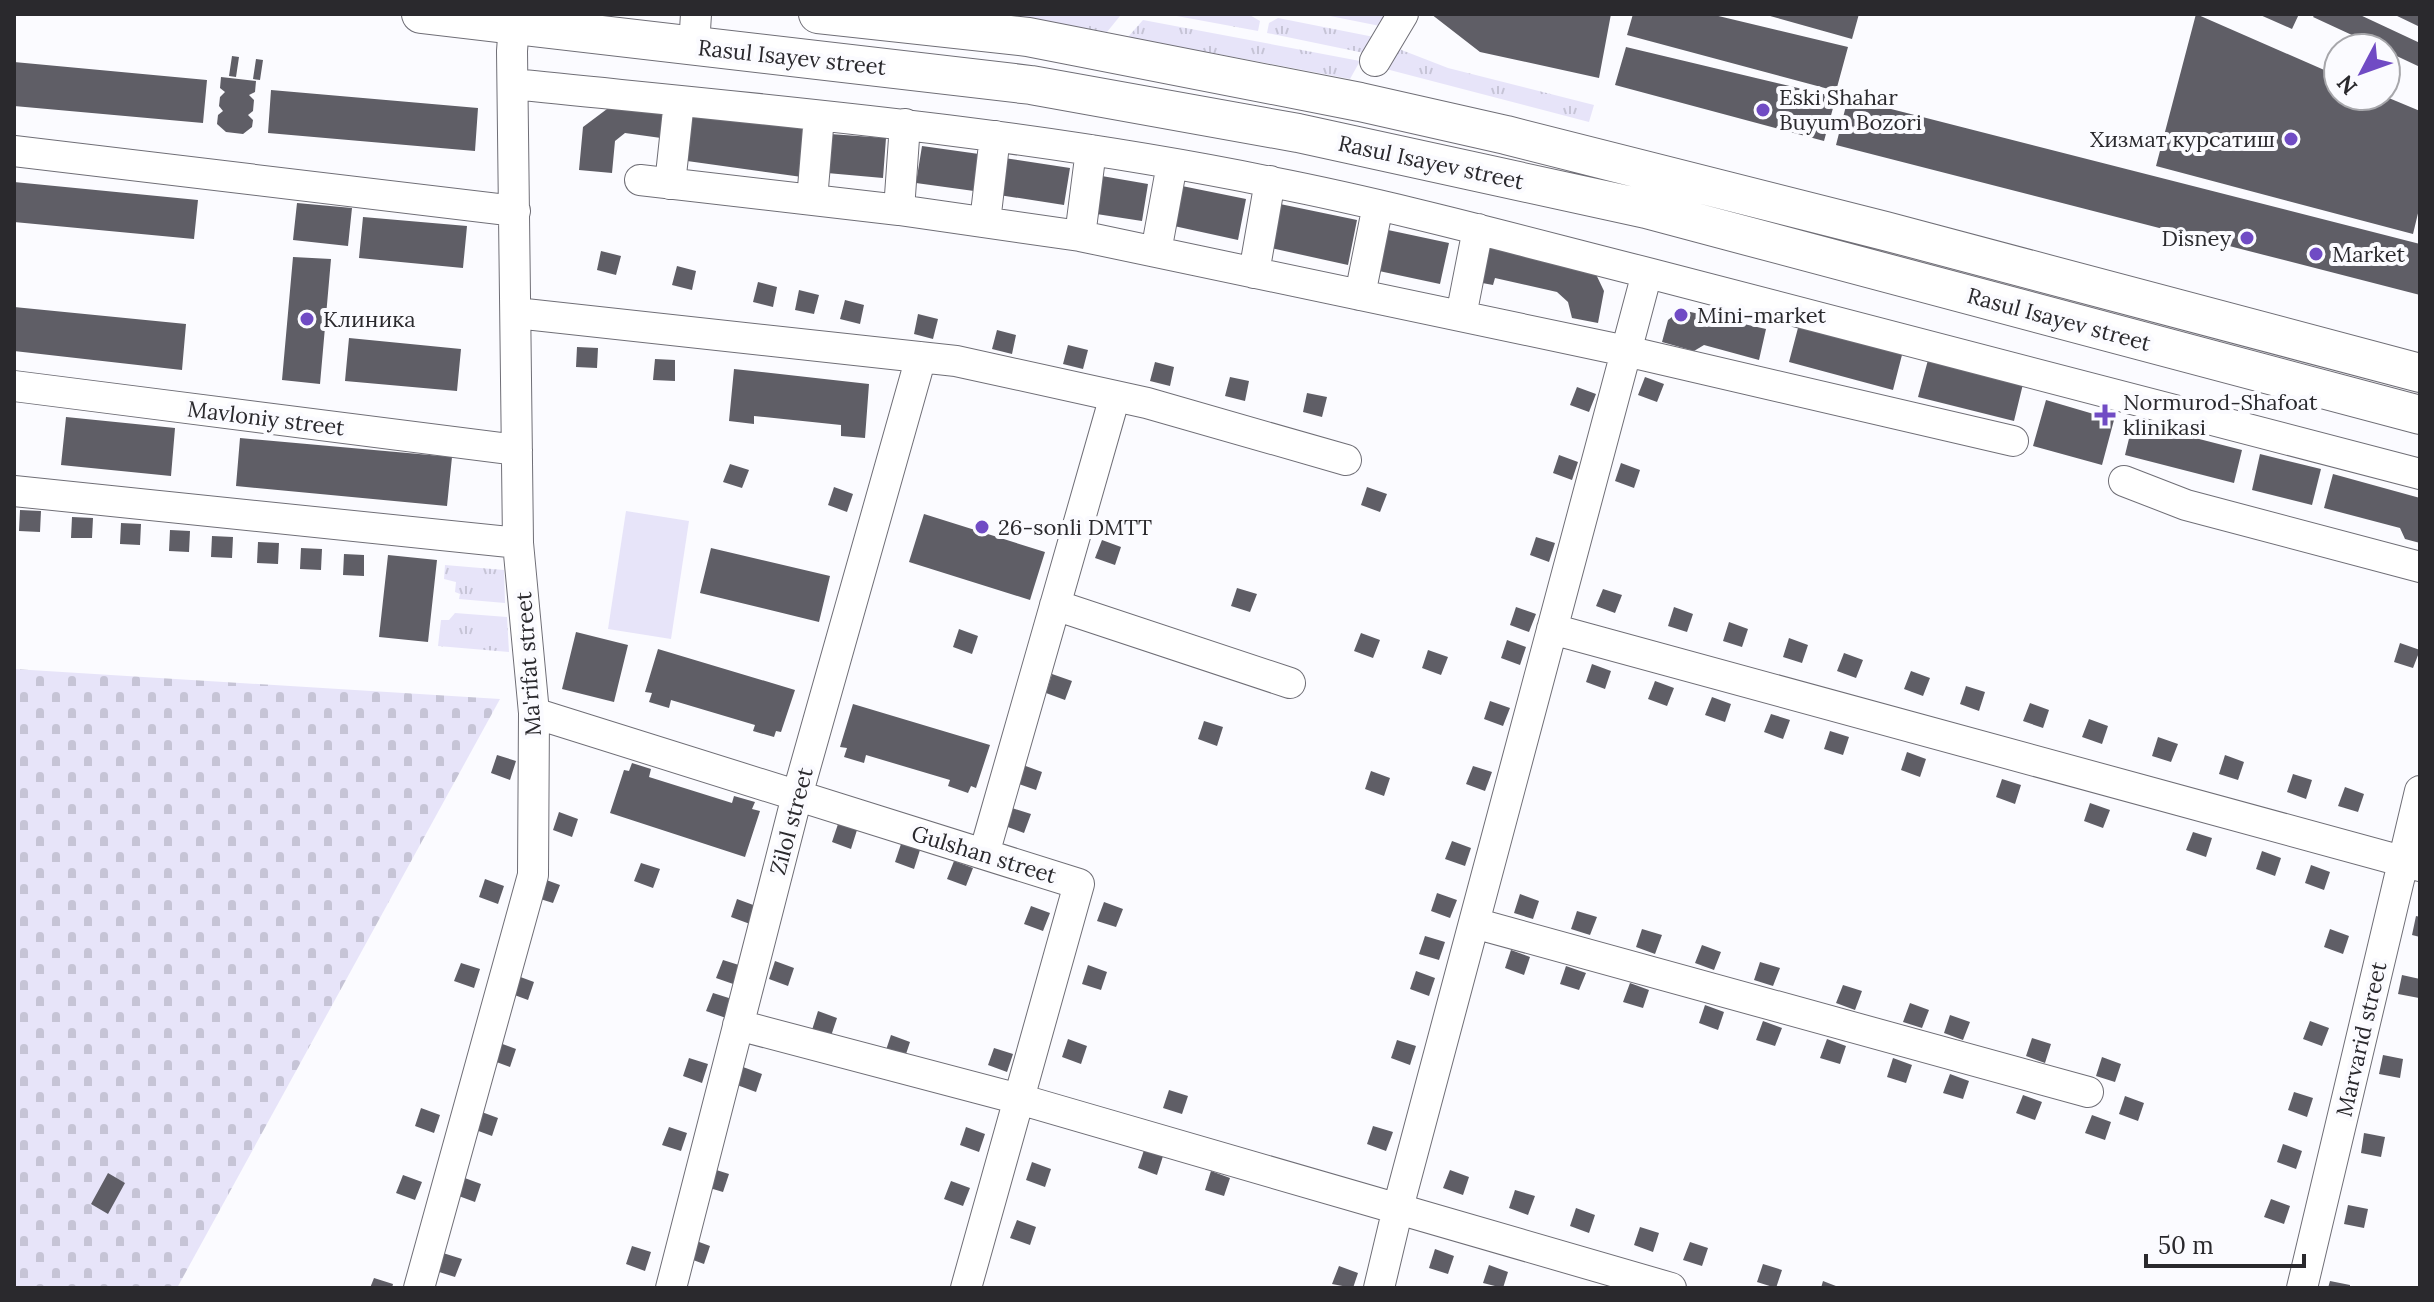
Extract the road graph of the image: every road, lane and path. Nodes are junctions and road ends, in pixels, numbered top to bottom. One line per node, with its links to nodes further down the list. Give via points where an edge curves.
1 (421, 14): 4 (main road, Rasul Isayev street)
2 (818, 14): 34 (main road, Rasul Isayev street, via 1028,37 1360,102 1885,231)
3 (1403, 14): 7 (street)
4 (514, 24): 5 (main road, Rasul Isayev street); 8 (street, Ma'rifat street)
5 (647, 27): 6 (main road, Rasul Isayev street)
6 (695, 30): 37 (main road, Rasul Isayev street, via 1119,99 1646,209)
7 (1375, 61)
8 (513, 84): 9 (street); 22 (street, Ma'rifat street)
9 (679, 101): 10 (street); 18 (street)
10 (819, 116): 11 (street); 19 (street)
11 (905, 124): 12 (street); 21 (street)
12 (995, 136): 13 (street); 23 (street)
13 (1091, 150): 15 (street); 25 (street)
14 (14, 151): 22 (street)
15 (1172, 164): 17 (street); 26 (street)
16 (640, 180): 18 (street)
17 (1270, 181): 20 (street); 27 (street)
18 (670, 184): 19 (street)
19 (812, 200): 21 (street)
20 (1378, 205): 24 (street); 29 (street)
21 (899, 210): 23 (street)
22 (515, 211): 30 (street, Ma'rifat street)
23 (985, 222): 25 (street)
24 (1478, 229): 28 (street); 31 (street)
25 (1080, 236): 26 (street)
26 (1156, 252): 27 (street)
27 (1254, 273): 29 (street)
28 (1647, 273): 32 (street); 41 (street)
29 (1360, 295): 31 (street)
30 (516, 313): 33 (street); 39 (street, Ma'rifat street)
31 (1461, 316): 32 (street)
32 (1626, 351): 38 (street); 47 (street)
33 (921, 357): 36 (street); 51 (street, Zilol street)
34 (2420, 373)
35 (14, 386): 39 (street, Mavloniy street)
36 (1115, 396): 40 (street); 46 (street)
37 (2420, 415)
38 (2013, 441)
39 (517, 450): 44 (street, Ma'rifat street)
40 (1346, 460)
41 (2420, 474)
42 (2124, 481): 45 (street, via 2186,505)
43 (14, 491): 44 (street)
44 (518, 543): 49 (street, Ma'rifat street)
45 (2420, 567)
46 (1055, 605): 48 (street); 52 (street)
47 (1552, 629): 53 (street); 54 (street)
48 (1290, 683)
49 (534, 713): 51 (street, Gulshan street); 59 (street, Ma'rifat street, via 533,875)
50 (2420, 791): 53 (street, Marvarid street)
51 (797, 796): 52 (street, Gulshan street); 55 (street, Zilol street)
52 (984, 854): 57 (street, Gulshan street, via 1079,884)
53 (2412, 864): 64 (street, Marvarid street)
54 (1474, 923): 56 (street); 58 (street)
55 (738, 1025): 57 (street); 60 (street, Zilol street)
56 (2088, 1092)
57 (1019, 1099): 58 (street); 61 (street, Gulshan street)
58 (1398, 1208): 62 (street); 63 (street)
59 (419, 1288)
60 (671, 1288)
61 (966, 1288)
62 (1379, 1288)
63 (1671, 1288)
64 (2302, 1288)

